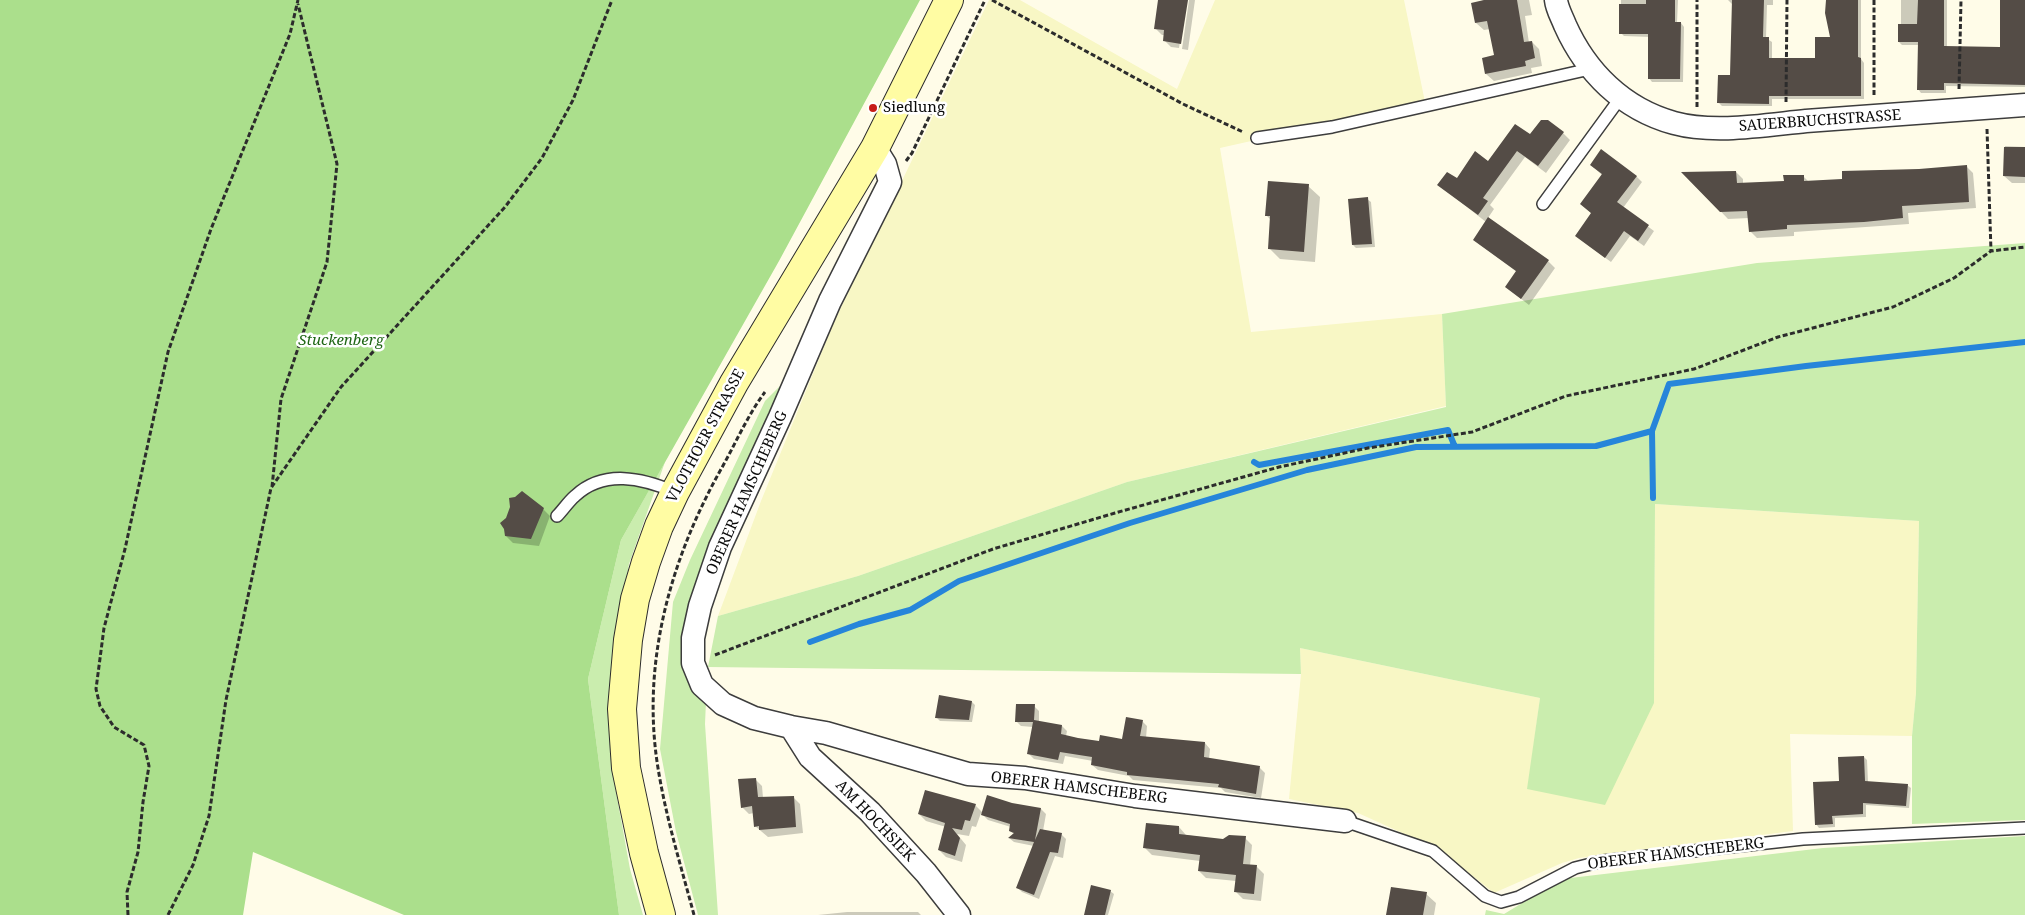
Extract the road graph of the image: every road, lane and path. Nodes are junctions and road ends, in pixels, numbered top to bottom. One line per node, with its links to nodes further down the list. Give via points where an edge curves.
1 (298, 0): 25 (path, via 337,164 327,262 281,399); 32 (path, via 290,34 212,229 168,352 125,549 104,628 96,689 100,706 114,727 144,745 149,766 138,852 127,892)
2 (612, 0): 25 (path, via 573,100 542,158 505,207 341,387)
3 (949, 0): 20 (main road, VLOTHOER STRASSE)
4 (985, 0): 21 (path, via 912,153)
5 (992, 0): 19 (path, via 1183,104)
6 (1556, 0): 11 (street, SAUERBRUCHSTRASSE, via 1572,40)
7 (1697, 0): 18 (path)
8 (1787, 0): 17 (path)
9 (1874, 0): 16 (path)
10 (1962, 0): 15 (path)
11 (1590, 69): 12 (street, SAUERBRUCHSTRASSE); 19 (lane, via 1332,127)
12 (1621, 97): 18 (street, SAUERBRUCHSTRASSE, via 1674,123); 22 (lane)
13 (2025, 105): 14 (street, SAUERBRUCHSTRASSE)
14 (1986, 108): 15 (street, SAUERBRUCHSTRASSE); 24 (path)
15 (1959, 110): 16 (street, SAUERBRUCHSTRASSE)
16 (1874, 116): 17 (street, SAUERBRUCHSTRASSE)
17 (1785, 123): 18 (street, SAUERBRUCHSTRASSE, via 1729,128)
18 (1696, 126)
19 (1257, 138)
20 (875, 148): 21 (street, via 885,164); 26 (main road, VLOTHOER STRASSE, via 734,383)
21 (890, 182): 28 (street, OBERER HAMSCHEBERG, via 830,301 720,548 700,606 693,638)
22 (1543, 204)
23 (2025, 247): 24 (path)
24 (1991, 251): 28 (path, via 1954,278 1892,307 1778,337 1694,369 1566,396 1472,432 1368,448 1288,465 1115,513 993,550)
25 (271, 488): 33 (path, via 226,700 209,816 193,865)
26 (675, 492): 27 (lane, via 638,479 616,478 595,482 576,495); 34 (main road, VLOTHOER STRASSE, via 659,526 635,599 622,709 626,768)
27 (557, 516)
28 (693, 663): 29 (street, OBERER HAMSCHEBERG, via 702,685 723,704 754,718)
29 (791, 727): 30 (street, OBERER HAMSCHEBERG, via 826,733 968,774 1025,778 1135,796); 35 (street, AM HOCHSIEK, via 810,758 870,812)
30 (1345, 821): 31 (lane, OBERER HAMSCHEBERG, via 1433,852 1485,896 1501,902 1519,897 1575,868 1603,861 1803,839)
31 (2025, 828)
32 (128, 915)
33 (168, 915)
34 (661, 915)
35 (959, 915)

